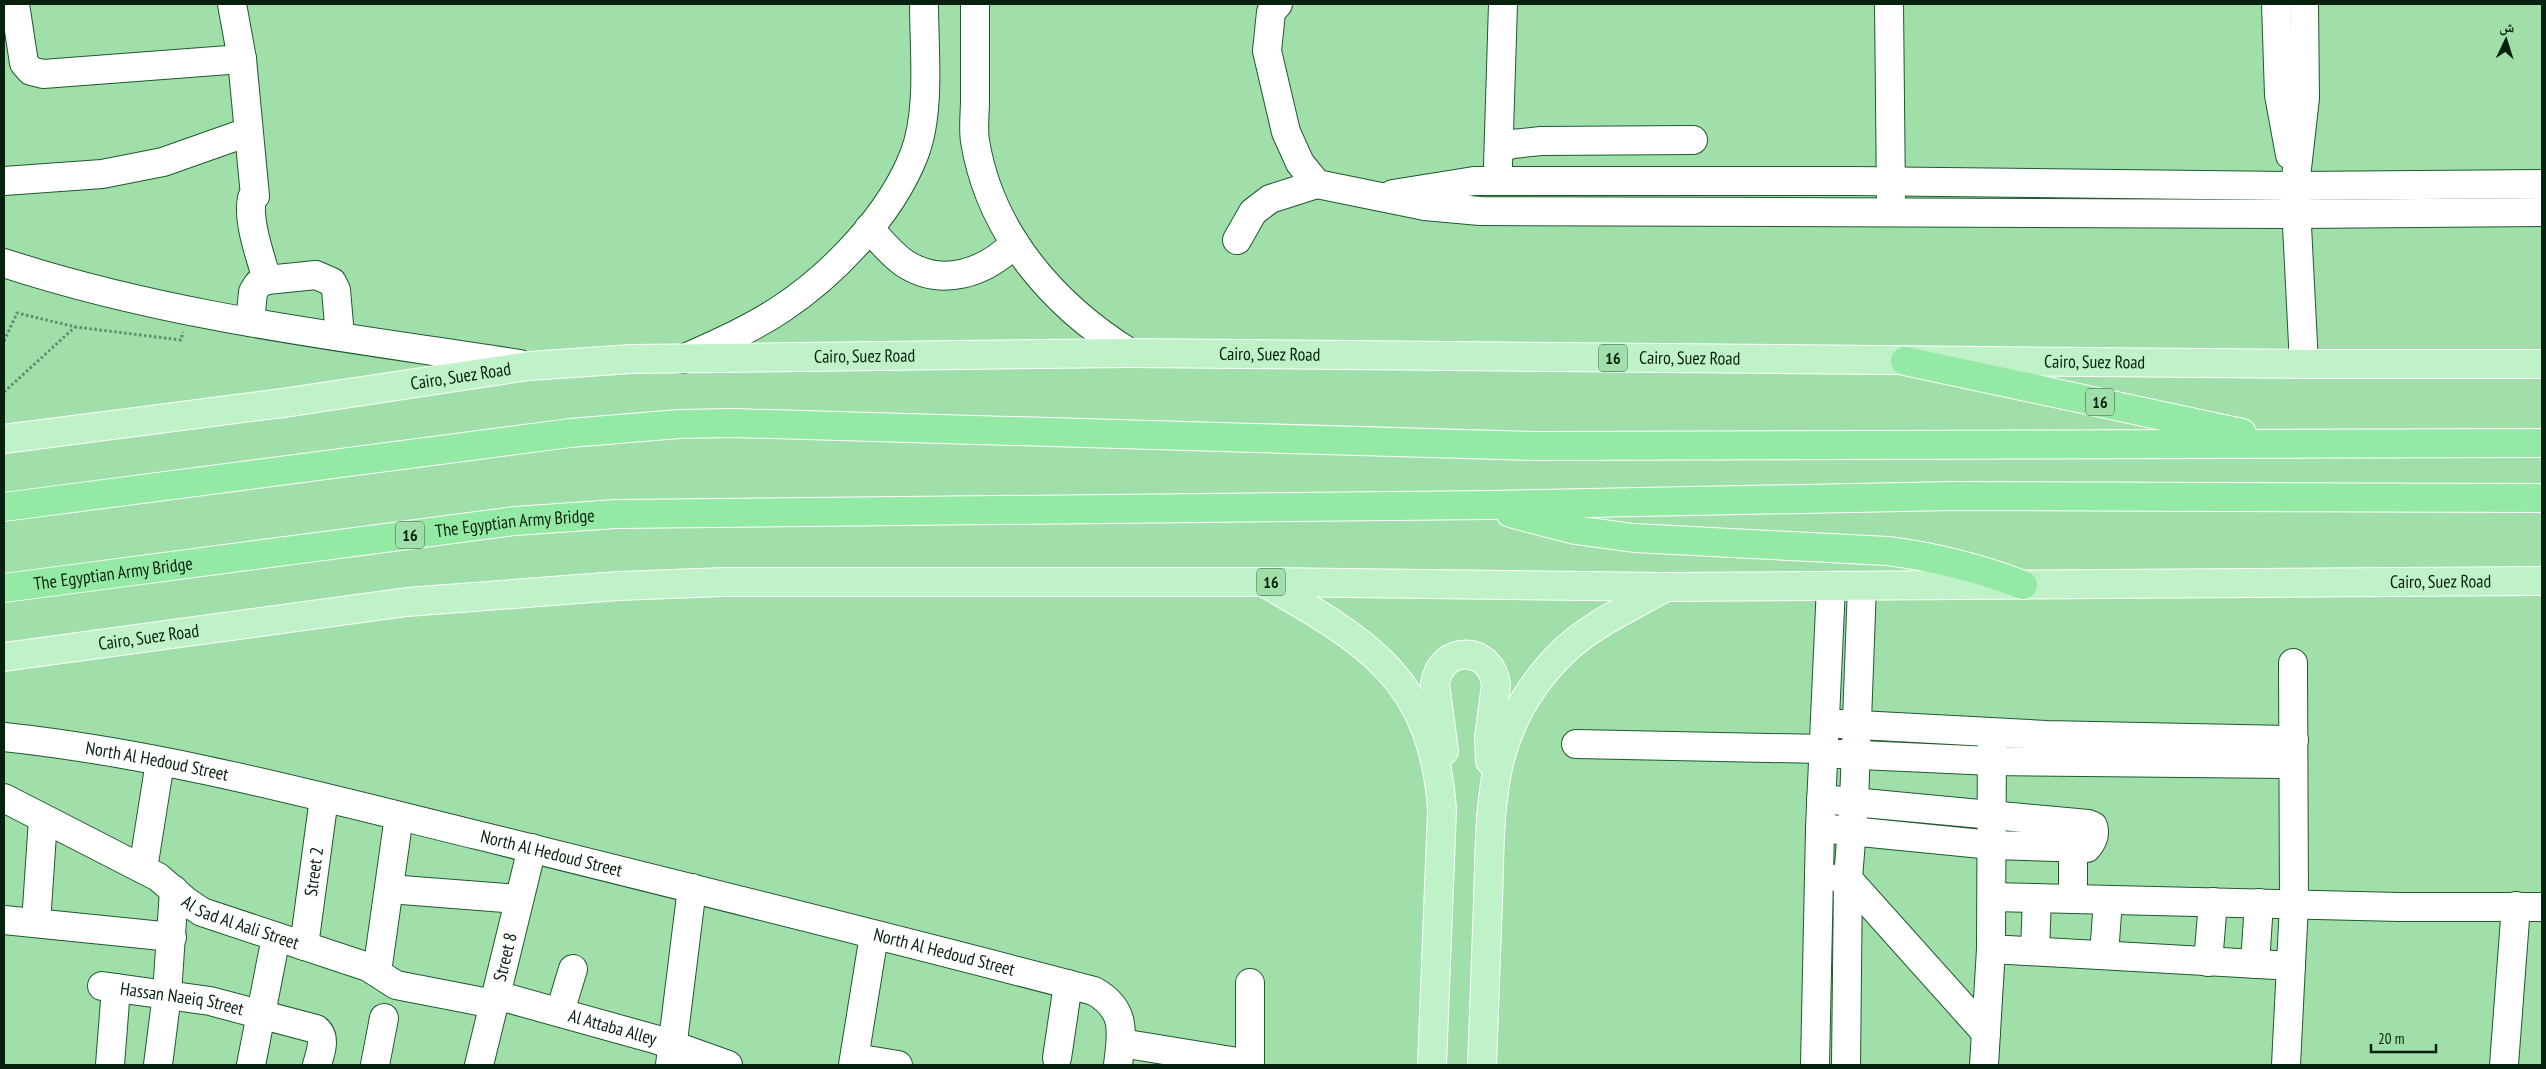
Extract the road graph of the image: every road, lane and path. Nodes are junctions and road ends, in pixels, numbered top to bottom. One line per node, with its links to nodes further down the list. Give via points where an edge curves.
1 (15, 4): 10 (street, via 24,63 31,71 43,74)
2 (232, 4): 10 (street)
3 (924, 4): 24 (street, via 924,110 915,154)
4 (975, 4): 26 (street, via 974,140 990,193)
5 (1278, 4): 17 (street, via 1271,12 1267,51 1286,132 1300,163)
6 (1502, 4): 13 (street)
7 (1889, 4): 16 (street)
8 (2276, 4): 19 (street, via 2279,95)
9 (2304, 4): 19 (street, via 2305,98)
10 (242, 59): 11 (street)
11 (248, 132): 15 (street, via 154,163 102,174); 28 (street, via 255,196 263,204)
12 (1693, 140): 13 (street, via 1541,141)
13 (1499, 149): 14 (street)
14 (1498, 180): 16 (street); 20 (street, via 1474,180)
15 (4, 181)
16 (1890, 181): 19 (street); 21 (street)
17 (1317, 184): 20 (street); 25 (street, via 1270,198 1253,212)
18 (2542, 184): 19 (street)
19 (2296, 186): 23 (street)
20 (1379, 196): 21 (street, via 1425,206 1480,211)
21 (1891, 211): 23 (street)
22 (2542, 212): 23 (street)
23 (2298, 214): 37 (street)
24 (869, 228): 26 (street, via 889,251 905,263 923,272 943,276 983,268 1000,258); 35 (street, via 834,266 781,309)
25 (1236, 240)
26 (1014, 243): 34 (street, via 1060,300 1102,336)
27 (4, 263): 29 (street, via 87,288)
28 (278, 278): 30 (street, via 258,284 253,292); 32 (street, via 316,274 332,282 338,299)
29 (187, 312): 30 (street); 31 (path, via 181,340)
30 (250, 322): 32 (street)
31 (76, 327): 33 (path, via 17,313); 40 (path)
32 (340, 336): 39 (street)
33 (4, 341)
34 (1130, 353): 35 (main road, Cairo, Suez Road / 16); 36 (main road, Cairo, Suez Road / 16)
35 (683, 359): 39 (main road, Cairo, Suez Road / 16)
36 (1905, 360): 37 (main road, Cairo, Suez Road / 16); 43 (highway, 16)
37 (2304, 364): 38 (main road, Cairo, Suez Road / 16)
38 (2542, 364)
39 (529, 366): 41 (main road, Cairo, Suez Road / 16, via 283,403)
40 (4, 392)
41 (4, 439)
42 (2542, 443): 43 (highway, 16)
43 (2295, 444): 46 (highway, 16, via 1536,446 679,424 570,432)
44 (2542, 498): 45 (highway, 16, via 1953,496)
45 (1490, 505): 49 (highway, 16, via 1546,524 1624,537 1922,555 1957,562); 53 (highway, The Egyptian Army Bridge / 16, via 634,514 515,521)
46 (4, 507)
47 (1264, 582): 52 (main road, Cairo, Suez Road / 16); 54 (main road, Cairo, Suez Road / 16, via 801,582 618,586 407,602); 67 (main road, via 1348,632 1391,671 1406,691 1429,736)
48 (2542, 582): 49 (main road, Cairo, Suez Road / 16)
49 (2023, 585): 51 (main road, Cairo, Suez Road / 16)
50 (1830, 586): 51 (main road, Cairo, Suez Road / 16); 52 (main road, Cairo, Suez Road / 16); 59 (street)
51 (1862, 586): 56 (street)
52 (1666, 587): 66 (main road, via 1594,628 1542,674 1513,721)
53 (4, 588)
54 (4, 657)
55 (2293, 663): 62 (street)
56 (1858, 725): 57 (street); 59 (street); 63 (street)
57 (1992, 733): 61 (street); 65 (street)
58 (4, 737): 64 (street, North Al Hedoud Street, via 60,743)
59 (1823, 742): 60 (street); 63 (street); 70 (street)
60 (1576, 744)
61 (2116, 749): 62 (street); 65 (street)
62 (2294, 752): 93 (street)
63 (1856, 756): 65 (street); 71 (street)
64 (160, 762): 69 (street, North Al Hedoud Street); 80 (street)
65 (1992, 762): 72 (street)
66 (1494, 780): 67 (main road, via 1489,738 1495,676 1486,662 1461,655 1446,662 1436,676 1444,748); 131 (main road)
67 (1440, 785): 130 (main road, via 1442,810)
68 (4, 798): 74 (street, Al Sad Al Aali Street)
69 (324, 798): 73 (street, North Al Hedoud Street); 100 (street, Street 2)
70 (1821, 799): 71 (street); 75 (street)
71 (1854, 802): 72 (street); 76 (street)
72 (1992, 815): 77 (street); 78 (street, via 2092,826 2092,842 2087,848)
73 (399, 816): 79 (street, North Al Hedoud Street); 84 (street)
74 (43, 819): 80 (street, Al Sad Al Aali Street); 96 (street)
75 (1820, 828): 76 (street); 81 (street)
76 (1851, 832): 77 (street); 82 (street)
77 (1992, 845): 78 (street); 86 (street)
78 (2073, 847): 89 (street)
79 (532, 848): 83 (street, North Al Hedoud Street); 88 (street, Street 8)
80 (143, 869): 85 (street, Al Sad Al Aali Street)
81 (1819, 876): 82 (street); 132 (street)
82 (1848, 879): 116 (street); 133 (street)
83 (692, 888): 97 (street, North Al Hedoud Street); 118 (street)
84 (389, 889): 88 (street); 108 (street)
85 (174, 890): 98 (street); 99 (street, Al Sad Al Aali Street, via 202,912)
86 (1992, 897): 87 (street); 101 (street)
87 (2037, 898): 89 (street); 102 (street)
88 (518, 899): 112 (street, Street 8)
89 (2073, 899): 90 (street)
90 (2108, 900): 91 (street); 103 (street)
91 (2213, 902): 92 (street); 104 (street)
92 (2259, 903): 93 (street); 105 (street)
93 (2294, 904): 94 (street); 106 (street)
94 (2529, 907): 136 (street)
95 (4, 920): 96 (street)
96 (36, 923): 98 (street)
97 (874, 935): 110 (street, North Al Hedoud Street); 120 (street)
98 (172, 937): 111 (street)
99 (276, 937): 100 (street, Al Sad Al Aali Street); 114 (street)
100 (304, 946): 108 (street, Al Sad Al Aali Street)
101 (1991, 949): 102 (street); 116 (street)
102 (2034, 951): 103 (street)
103 (2104, 955): 104 (street)
104 (2208, 962): 105 (street)
105 (2255, 964): 106 (street)
106 (2291, 966): 135 (street)
107 (573, 969): 113 (street)
108 (377, 972): 112 (street, Al Sad Al Aali Street, via 396,985)
109 (1250, 983): 121 (street)
110 (1068, 984): 117 (street, North Al Hedoud Street, via 1094,991 1117,1012 1122,1030); 119 (street)
111 (167, 994): 114 (street, Hassan Naeiq Street); 122 (street, Hassan Naeiq Street, via 109,987); 123 (street)
112 (495, 999): 113 (street, Al Attaba Alley); 127 (street, Street 8)
113 (560, 1012): 118 (street, Al Attaba Alley)
114 (261, 1013): 124 (street); 125 (street, Hassan Naeiq Street, via 320,1032 322,1041)
115 (384, 1018): 126 (street)
116 (1986, 1033): 134 (street)
117 (1119, 1054): 121 (street)
118 (672, 1055): 128 (street, Al Attaba Alley)
119 (1057, 1058)
120 (854, 1062): 129 (street)
121 (1250, 1064)
122 (110, 1065)
123 (158, 1065)
124 (250, 1065)
125 (317, 1065)
126 (375, 1065)
127 (479, 1065)
128 (728, 1065)
129 (898, 1065)
130 (1432, 1065)
131 (1482, 1065)
132 (1815, 1065)
133 (1846, 1065)
134 (1984, 1065)
135 (2286, 1065)
136 (2504, 1065)

